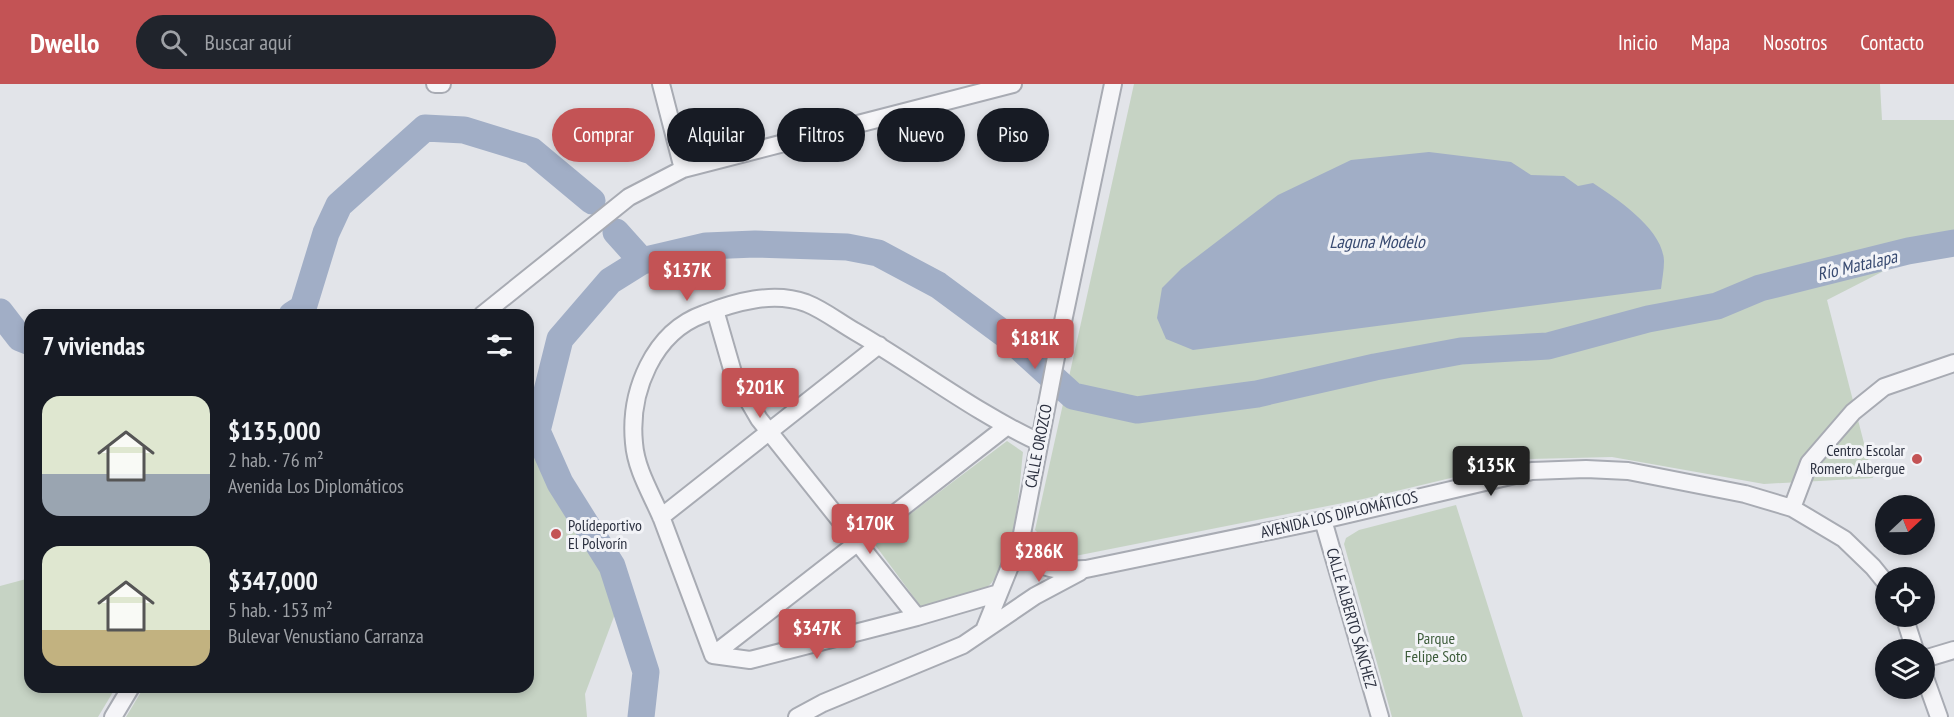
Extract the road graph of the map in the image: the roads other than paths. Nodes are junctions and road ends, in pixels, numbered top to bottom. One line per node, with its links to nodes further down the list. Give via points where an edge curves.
1 (435, 84): 2 (street)
2 (442, 84)
3 (661, 84): 6 (street)
4 (1013, 84): 6 (street)
5 (1113, 84): 13 (street, CALLE OROZCO)
6 (683, 169): 7 (street, via 628,197)
7 (489, 309)
8 (715, 310): 9 (street, via 755,299 804,302); 12 (street, via 734,376); 15 (street, via 687,320 662,345 643,373 634,405 634,444)
9 (879, 345): 11 (street); 12 (street)
10 (1954, 363): 14 (street, via 1884,387 1853,412 1809,463)
11 (1006, 427): 13 (street); 18 (street)
12 (770, 433): 15 (street); 18 (street)
13 (1039, 442): 17 (street, CALLE OROZCO)
14 (1792, 508): 16 (street, AVENIDA LOS DIPLOMÁTICOS, via 1745,494 1628,471 1586,469 1532,471); 20 (street, AVENIDA LOS DIPLOMÁTICOS, via 1844,539)
15 (661, 517): 25 (street)
16 (1323, 520): 19 (street, AVENIDA LOS DIPLOMÁTICOS); 31 (street, CALLE ALBERTO SÁNCHEZ)
17 (1021, 539): 19 (street, AVENIDA LOS DIPLOMÁTICOS, via 1030,556 1053,570); 21 (street, CALLE OROZCO)
18 (859, 541): 22 (street); 25 (street)
19 (1086, 568): 23 (street, AVENIDA LOS DIPLOMÁTICOS)
20 (1875, 569)
21 (999, 593): 22 (street); 23 (street, CALLE OROZCO)
22 (917, 616): 25 (street, via 750,660)
23 (985, 628): 30 (street, AVENIDA LOS DIPLOMÁTICOS, via 963,645)
24 (1954, 650): 26 (street)
25 (713, 655)
26 (1935, 655)
27 (127, 693): 29 (street)
28 (1933, 699): 32 (street)
29 (113, 717)
30 (797, 717)
31 (1380, 717)
32 (1939, 717)

